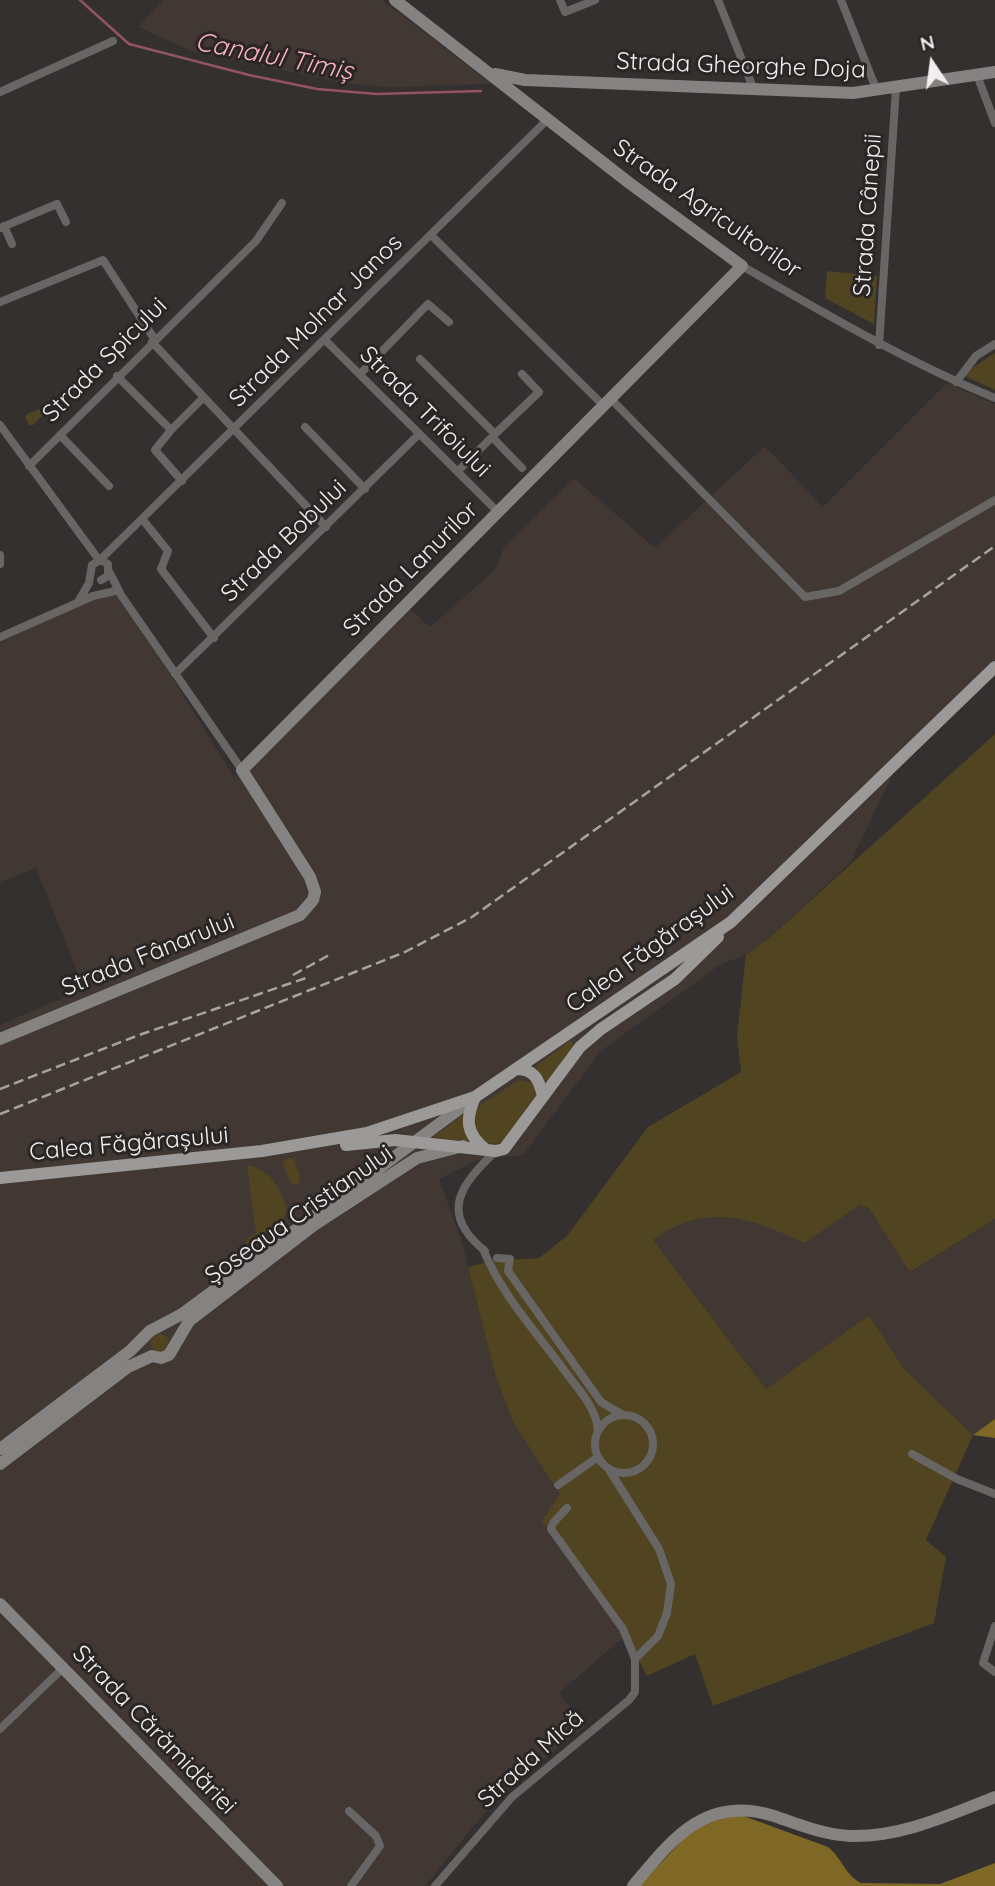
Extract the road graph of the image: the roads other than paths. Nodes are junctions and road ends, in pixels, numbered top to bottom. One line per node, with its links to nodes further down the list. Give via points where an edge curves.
1 (395, 0): 8 (street, Strada Agricultorilor)
2 (560, 0): 3 (street, via 565,12)
3 (595, 0)
4 (718, 0): 12 (street)
5 (841, 0): 13 (street)
6 (113, 41): 14 (street)
7 (995, 72): 9 (street, Strada Gheorghe Doja)
8 (491, 74): 10 (street, Strada Gheorghe Doja); 15 (street, Strada Agricultorilor)
9 (977, 75): 11 (street, Strada Gheorghe Doja); 17 (street)
10 (525, 80): 12 (street, Strada Gheorghe Doja); 15 (street)
11 (896, 88): 13 (street, Strada Gheorghe Doja); 29 (street, Strada Cânepii)
12 (754, 90): 13 (street, Strada Gheorghe Doja)
13 (877, 91)
14 (0, 92)
15 (517, 94): 16 (street, Strada Agricultorilor)
16 (548, 119): 21 (street, Strada Molnar Janos); 23 (street, Strada Agricultorilor)
17 (995, 123)
18 (282, 203): 27 (street, Strada Spicului, via 256,242)
19 (66, 222): 20 (street, via 57,204)
20 (2, 227): 22 (street)
21 (431, 234): 26 (street, Strada Molnar Janos); 37 (street)
22 (12, 244)
23 (742, 266): 29 (street, Strada Agricultorilor); 37 (street, Strada Lanurilor)
24 (0, 302): 27 (street, via 103,260)
25 (449, 322): 31 (street, via 428,303)
26 (325, 340): 31 (street, Strada Trifoiului); 41 (street, Strada Molnar Janos)
27 (153, 341): 33 (street, Strada Spicului); 35 (street)
28 (995, 344): 34 (street, via 976,356)
29 (879, 345): 34 (street, Strada Agricultorilor)
30 (420, 359): 44 (street)
31 (360, 374): 42 (street, Strada Trifoiului)
32 (522, 374): 44 (street, via 539,392)
33 (117, 376): 40 (street); 43 (street, Strada Spicului)
34 (956, 382): 36 (street, Strada Agricultorilor)
35 (203, 398): 40 (street); 41 (street)
36 (995, 398)
37 (607, 402): 51 (street, via 805,597 839,591); 52 (street, Strada Lanurilor)
38 (0, 425): 45 (street)
39 (305, 427): 50 (street)
40 (171, 430): 48 (street, via 155,452)
41 (233, 431): 48 (street, Strada Molnar Janos); 54 (street)
42 (419, 434): 47 (street, Strada Trifoiului); 50 (street, Strada Bobului)
43 (60, 435): 45 (street, Strada Spicului); 49 (street)
44 (494, 435): 46 (street); 47 (street)
45 (29, 466): 57 (street)
46 (522, 468)
47 (458, 471): 52 (street, Strada Trifoiului)
48 (183, 481): 53 (street, Strada Molnar Janos)
49 (109, 486)
50 (365, 489): 54 (street, Strada Bobului)
51 (995, 500)
52 (498, 512): 67 (street, Strada Lanurilor)
53 (143, 520): 55 (street, Strada Molnar Janos); 64 (street, via 168,551 161,569)
54 (326, 527): 64 (street, Strada Bobului)
55 (112, 551): 57 (street, Strada Molnar Janos); 59 (street)
56 (0, 555): 58 (street)
57 (95, 562): 59 (street); 59 (street); 62 (street)
58 (0, 564)
59 (106, 575): 60 (street); 61 (street)
60 (118, 593): 61 (street); 66 (street)
61 (93, 596): 62 (street)
62 (76, 604): 63 (street)
63 (0, 637)
64 (214, 638): 66 (street, Strada Bobului)
65 (995, 667): 68 (main road, Calea Făgărașului)
66 (175, 674): 67 (street)
67 (242, 770): 69 (street, Strada Fânarului, via 310,877 315,892 309,907 300,915)
68 (731, 922): 70 (main road, Calea Făgărașului); 71 (main road, via 685,971 590,1037)
69 (0, 1039)
70 (516, 1069): 71 (main road, via 535,1075); 72 (main road, Calea Făgărașului)
71 (543, 1096): 75 (main road, via 510,1144)
72 (475, 1097): 73 (street, Șoseaua Cristianului); 75 (main road, via 468,1125 474,1138); 76 (main road, Calea Făgărașului, via 367,1133)
73 (418, 1141): 74 (main road, Calea Făgărașului); 76 (main road, Calea Făgărașului); 81 (street, Șoseaua Cristianului)
74 (463, 1146): 75 (main road, Calea Făgărașului); 83 (street, Șoseaua Cristianului, via 416,1158 314,1225 189,1321)
75 (491, 1150): 78 (street, via 464,1186 458,1208 463,1229)
76 (262, 1152): 77 (main road, Calea Făgărașului)
77 (0, 1178)
78 (483, 1249): 79 (street); 86 (street, via 507,1293 586,1400)
79 (497, 1258): 80 (street); 80 (street, via 510,1259)
80 (508, 1271): 85 (street, via 601,1402)
81 (158, 1327): 82 (street, Șoseaua Cristianului); 83 (street, via 170,1331)
82 (145, 1338): 84 (street, via 145,1348); 87 (street, Șoseaua Cristianului)
83 (175, 1343): 84 (street, Șoseaua Cristianului, via 165,1357)
84 (152, 1356): 90 (street, Șoseaua Cristianului, via 128,1367)
85 (623, 1415): 86 (street); 92 (street, via 647,1426 653,1445 646,1463)
86 (598, 1430): 89 (street)
87 (0, 1450)
88 (912, 1454): 95 (street)
89 (598, 1457): 91 (street); 93 (street)
90 (0, 1464)
91 (608, 1468): 92 (street); 94 (street)
92 (620, 1472): 94 (street)
93 (558, 1485)
94 (619, 1488): 99 (street, via 659,1549 671,1584 659,1636)
95 (995, 1494)
96 (567, 1508): 99 (street, Strada Mică, via 551,1529 623,1629)
97 (0, 1604): 100 (street, Strada Cărămidăriei)
98 (995, 1626): 101 (street, via 983,1663)
99 (635, 1659): 107 (street, Strada Mică, via 635,1692 629,1700 512,1797)
100 (63, 1668): 102 (street); 105 (street, Strada Cărămidăriei)
101 (995, 1672)
102 (0, 1729)
103 (995, 1797): 108 (street, via 909,1829 872,1836 819,1831 755,1811 717,1813 680,1833)
104 (349, 1811): 106 (street, via 376,1836 380,1846)
105 (277, 1886)
106 (351, 1886)
107 (435, 1886)
108 (633, 1886)

